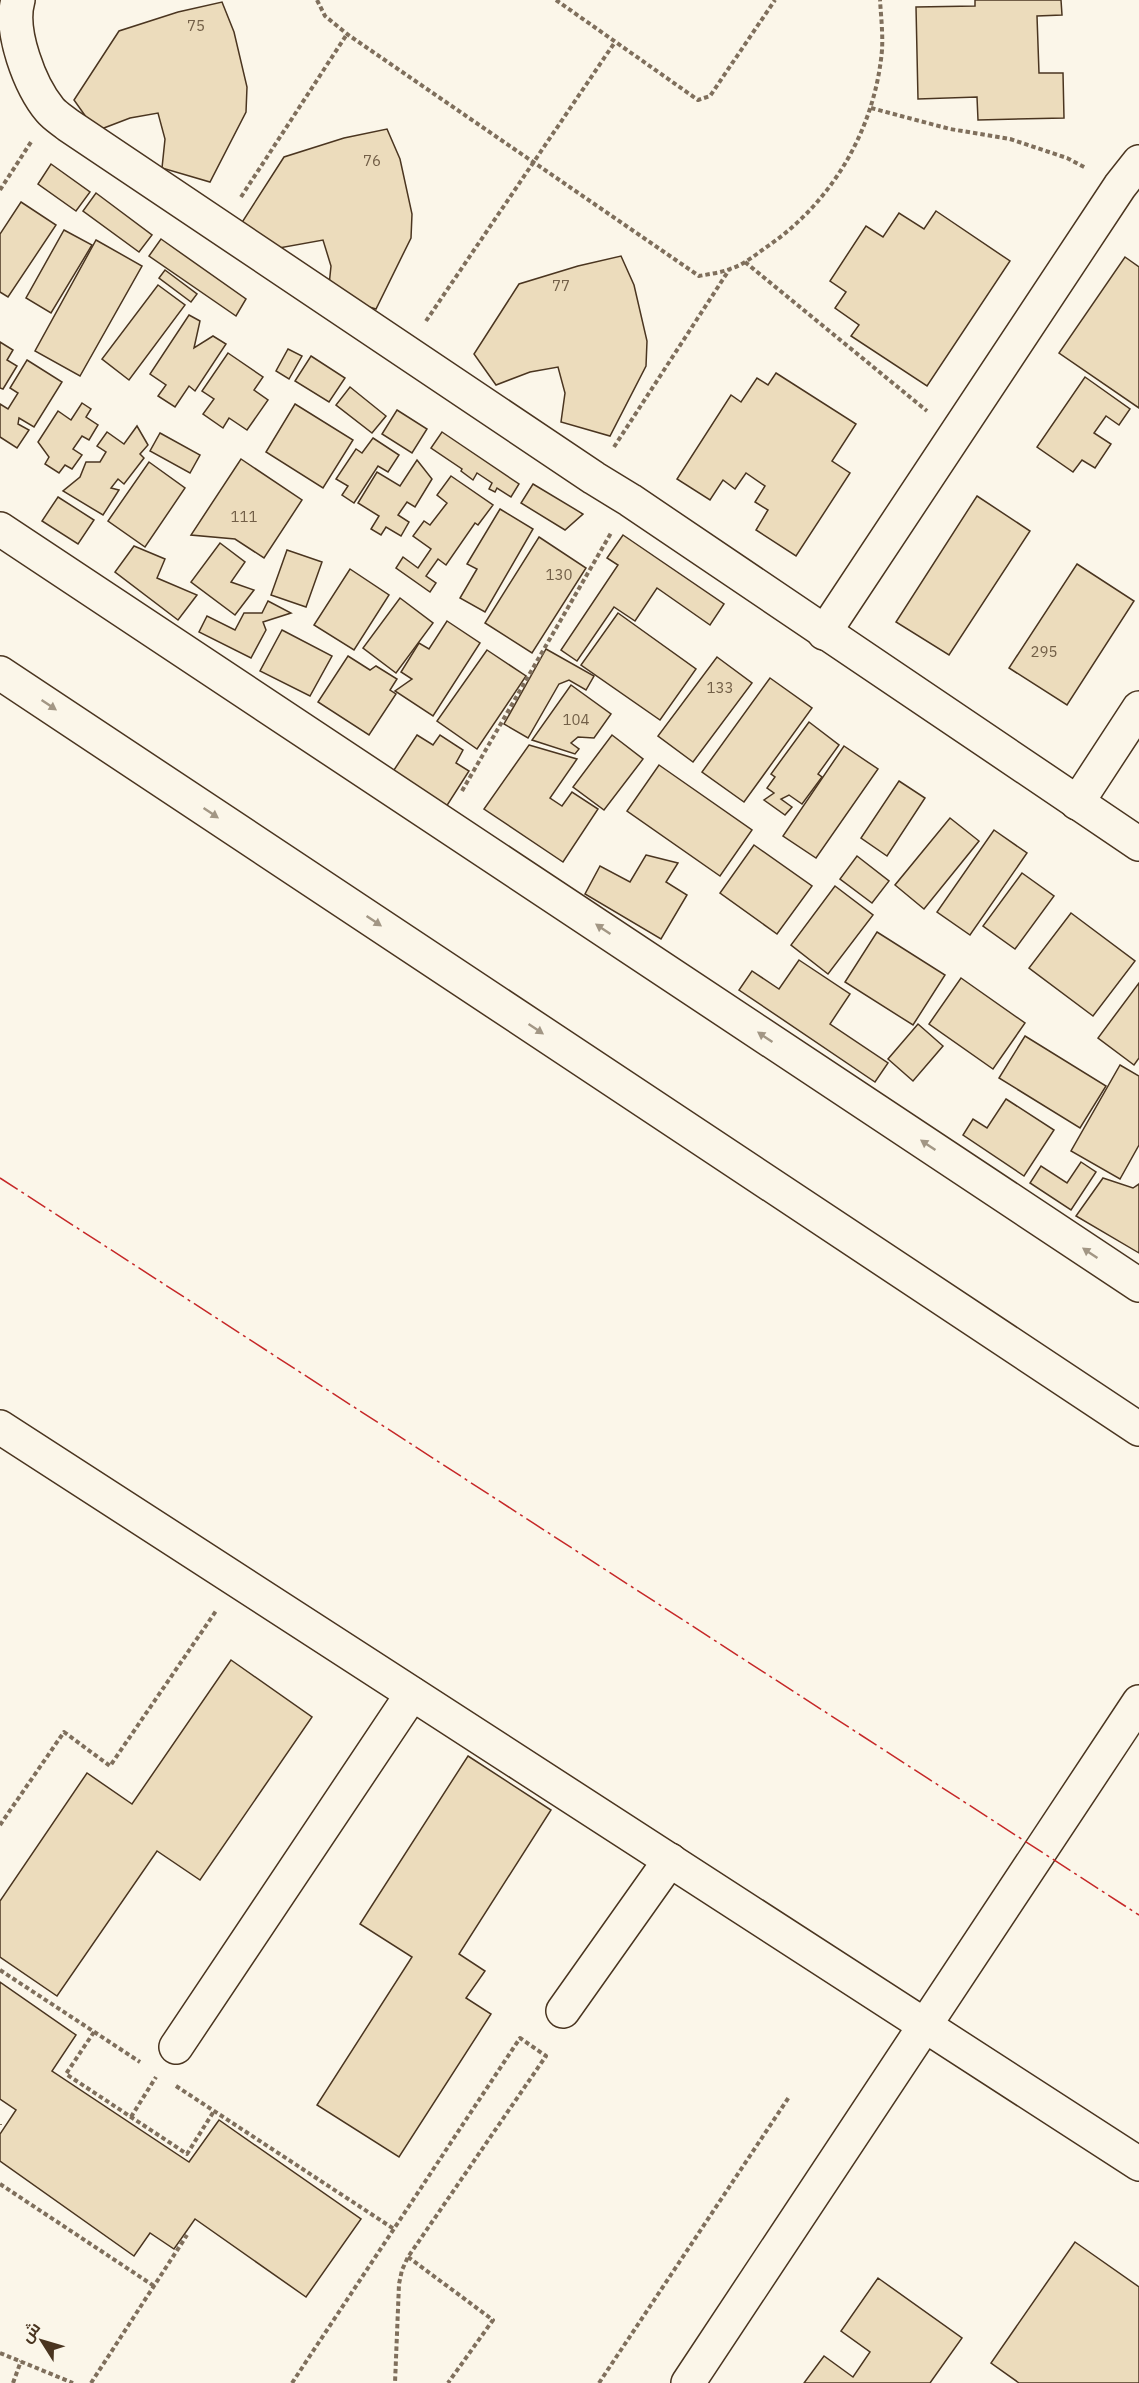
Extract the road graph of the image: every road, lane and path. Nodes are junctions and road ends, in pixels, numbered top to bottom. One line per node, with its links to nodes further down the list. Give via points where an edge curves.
1 (18, 0): 9 (street, via 19,50 37,92)
2 (317, 0): 6 (path, via 325,16)
3 (556, 0): 7 (path)
4 (775, 0): 7 (path, via 710,96 698,100)
5 (880, 0): 8 (path, via 882,50)
6 (347, 34): 10 (path); 13 (path)
7 (615, 42): 10 (path)
8 (871, 108): 11 (path, via 950,129 1010,139); 14 (path, via 851,154 824,197 787,233)
9 (51, 112): 12 (path); 13 (street)
10 (534, 162): 15 (path, via 699,276); 16 (path)
11 (1130, 174): 17 (street)
12 (0, 190)
13 (221, 227): 16 (street)
14 (745, 262): 15 (path); 17 (path)
15 (729, 270): 18 (path)
16 (405, 351): 18 (street)
17 (955, 435): 21 (street)
18 (594, 478): 19 (street)
19 (630, 500): 21 (street); 25 (path)
20 (0, 529): 25 (street)
21 (824, 633): 24 (street)
22 (0, 673): 29 (street, one-way to 29)
23 (1139, 708): 24 (street)
24 (1077, 803): 26 (street)
25 (443, 823): 27 (street, one-way to 25)
26 (1139, 844)
27 (1139, 1285)
28 (0, 1427): 30 (street)
29 (1139, 1429)
30 (237, 1580): 31 (street); 33 (path, via 110,1766 63,1732)
31 (412, 1694): 34 (street); 39 (street)
32 (1139, 1702): 37 (street)
33 (0, 1825)
34 (670, 1860): 36 (street); 37 (street)
35 (0, 1970): 38 (path)
36 (564, 2011)
37 (925, 2025): 44 (street); 59 (street)
38 (94, 2032): 40 (path); 43 (path, via 66,2074)
39 (176, 2047): 40 (path)
40 (158, 2074): 42 (path); 43 (path)
41 (789, 2097): 58 (path)
42 (214, 2111): 43 (path, via 187,2154); 46 (path)
43 (131, 2117)
44 (1139, 2164)
45 (0, 2184): 49 (path)
46 (394, 2229): 48 (path, via 520,2038 546,2056); 55 (path)
47 (187, 2235): 49 (path)
48 (408, 2257): 56 (path, via 399,2284); 57 (path, via 493,2320)
49 (154, 2286): 54 (path)
50 (0, 2353): 51 (path)
51 (21, 2361): 52 (path); 53 (path)
52 (13, 2383)
53 (73, 2383)
54 (91, 2383)
55 (292, 2383)
56 (395, 2383)
57 (448, 2383)
58 (599, 2383)
59 (688, 2383)

